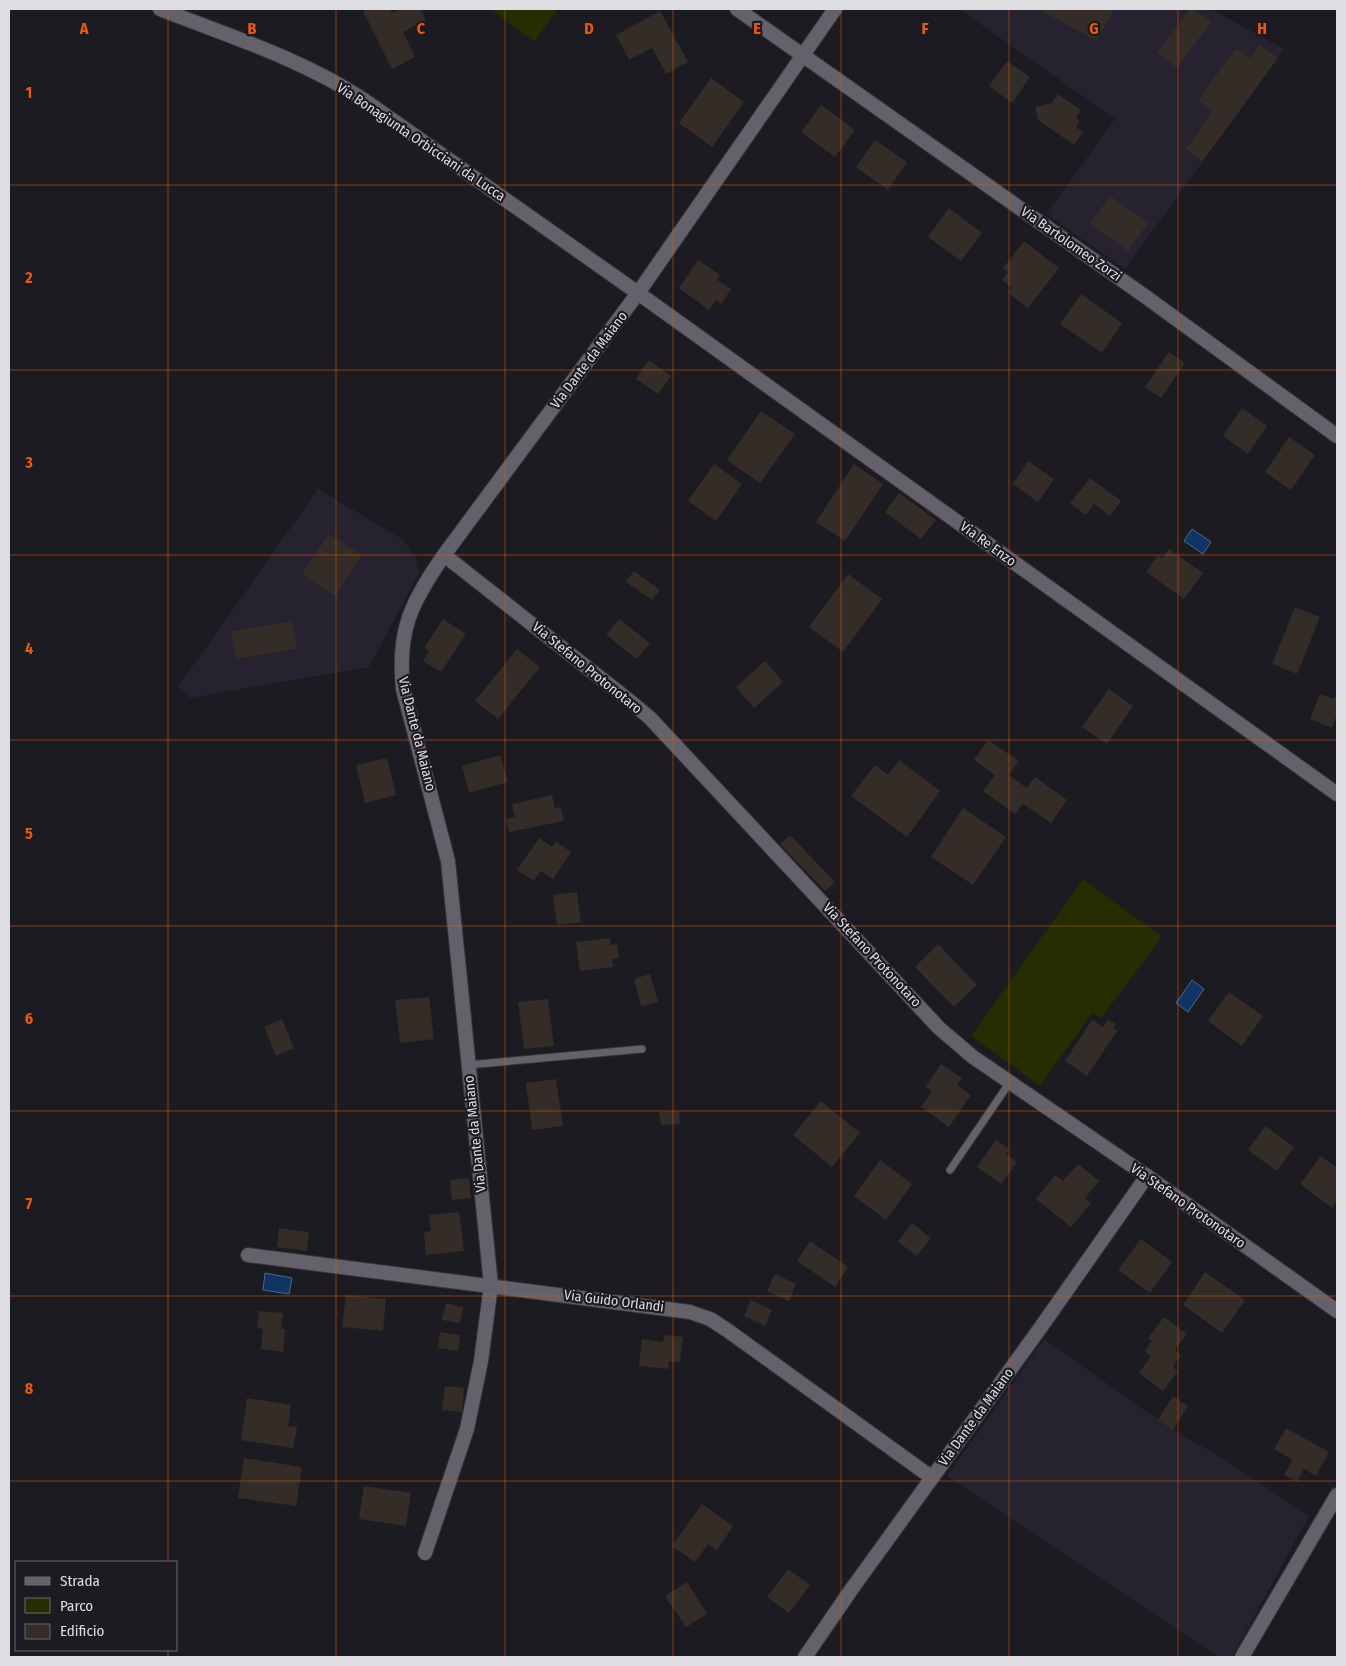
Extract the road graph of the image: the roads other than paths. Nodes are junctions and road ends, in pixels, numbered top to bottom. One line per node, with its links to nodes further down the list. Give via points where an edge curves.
1 (160, 9): 5 (street, Via Bonagiunta Orbicciani da Lucca, via 290,60 346,88)
2 (737, 9): 4 (street, Via Bartolomeo Zorzi)
3 (835, 9): 4 (street, Via Dante da Maiano)
4 (802, 54): 5 (street, Via Dante da Maiano); 6 (street, Via Bartolomeo Zorzi)
5 (638, 293): 7 (street, Via Dante da Maiano); 8 (street, Via Re Enzo)
6 (1337, 436)
7 (444, 555): 10 (street, Via Dante da Maiano, via 416,598 406,627 401,664 403,690 448,861); 11 (street, Via Stefano Protonotaro, via 650,718 939,1028 969,1054)
8 (1337, 794)
9 (642, 1049): 10 (lane)
10 (468, 1065): 15 (street, Via Dante da Maiano)
11 (1010, 1082): 12 (lane); 13 (street, Via Stefano Protonotaro)
12 (950, 1170)
13 (1147, 1176): 16 (street, Via Stefano Protonotaro); 17 (street, Via Dante da Maiano)
14 (248, 1254): 15 (street, Via Guido Orlandi)
15 (491, 1285): 17 (street, Via Guido Orlandi, via 681,1310 710,1319); 19 (street, Via Dante da Maiano, via 481,1361 467,1429)
16 (1337, 1311)
17 (931, 1477): 20 (street, Via Dante da Maiano)
18 (1337, 1495): 21 (street)
19 (425, 1553)
20 (804, 1657)
21 (1242, 1657)

